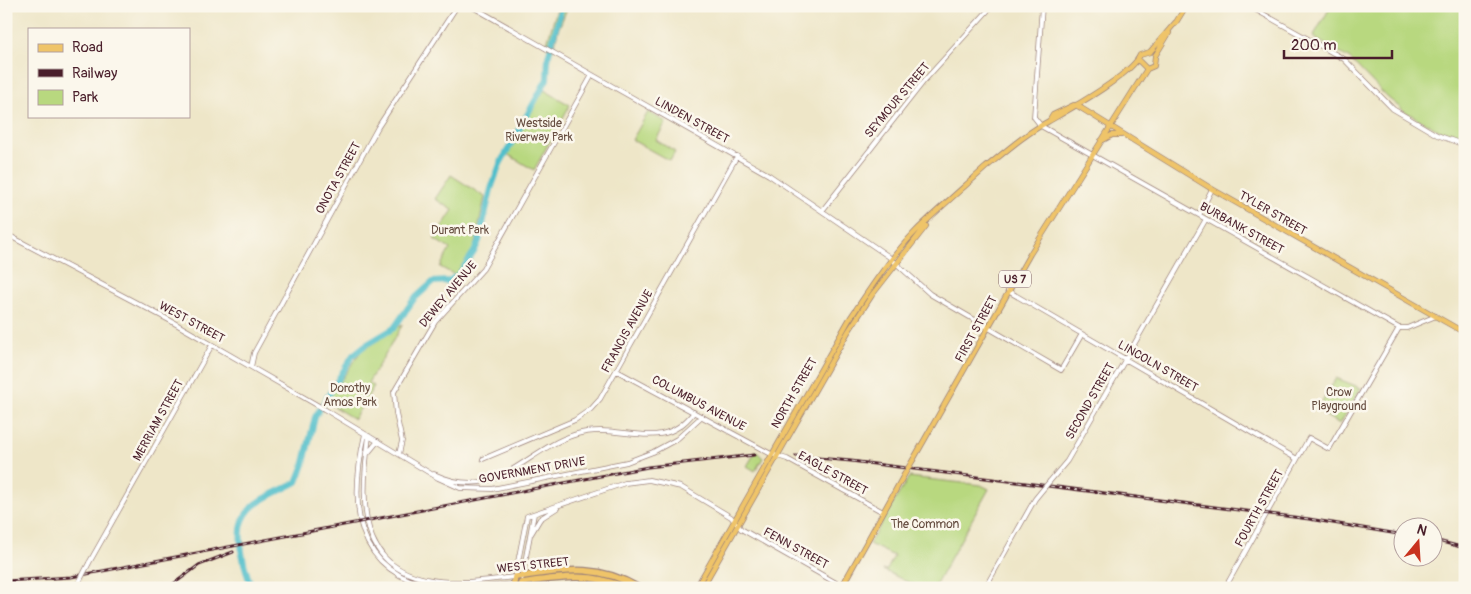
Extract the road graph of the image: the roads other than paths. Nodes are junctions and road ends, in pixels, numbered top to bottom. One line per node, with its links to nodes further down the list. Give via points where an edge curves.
1 (457, 6): 35 (street, ONOTA STREET, via 378,127 254,353)
2 (471, 6): 12 (street, LINDEN STREET)
3 (992, 6): 22 (street, SEYMOUR STREET, via 924,81)
4 (1042, 6): 14 (street, via 1034,117)
5 (1186, 6): 7 (main road, NORTH STREET)
6 (1249, 6): 18 (street, via 1344,59 1393,109 1437,135)
7 (1175, 23): 8 (main road, NORTH STREET); 9 (main road, NORTH STREET)
8 (1150, 52): 9 (main road); 10 (main road, NORTH STREET, via 1143,52)
9 (1155, 56): 11 (main road, NORTH STREET, via 1154,66)
10 (1138, 60): 11 (main road); 13 (main road, NORTH STREET, via 1115,80)
11 (1145, 68): 15 (main road, FIRST STREET / US 7)
12 (592, 75): 20 (street, LINDEN STREET); 41 (street, DEWEY AVENUE, via 482,269 435,322 394,392 402,441)
13 (1076, 105): 14 (main road, NORTH STREET, via 1053,115); 15 (main road, TYLER STREET)
14 (1041, 126): 19 (street, BURBANK STREET); 26 (main road, NORTH STREET, via 1006,150 960,190 916,232)
15 (1110, 126): 16 (main road, TYLER STREET); 17 (main road, FIRST STREET / US 7)
16 (1128, 138): 17 (main road, via 1112,135); 21 (main road, TYLER STREET)
17 (1100, 142): 19 (main road, FIRST STREET / US 7)
18 (1465, 145)
19 (1092, 155): 23 (street, BURBANK STREET); 27 (main road, FIRST STREET / US 7)
20 (737, 156): 22 (street, LINDEN STREET); 36 (street, FRANCIS AVENUE)
21 (1212, 190): 23 (street); 28 (main road, TYLER STREET)
22 (822, 211): 26 (street, LINDEN STREET)
23 (1198, 215): 24 (street, BURBANK STREET)
24 (1206, 219): 30 (street, BURBANK STREET); 34 (street, SECOND STREET)
25 (6, 234): 33 (street, WEST STREET)
26 (894, 261): 29 (street, LINDEN STREET, via 930,294); 42 (main road, NORTH STREET, via 849,320); 43 (main road, NORTH STREET, via 848,332)
27 (1008, 291): 29 (main road, FIRST STREET / US 7); 32 (street, LINCOLN STREET)
28 (1436, 316): 30 (street); 31 (main road, TYLER STREET)
29 (988, 327): 32 (street, LINDEN STREET, via 1061,370); 49 (main road, FIRST STREET / US 7, bridge)
30 (1399, 328): 46 (street, FOURTH STREET, via 1329,449 1310,438)
31 (1465, 333)
32 (1082, 334): 34 (street, LINCOLN STREET)
33 (212, 345): 35 (street, WEST STREET); 57 (street, MERRIAM STREET, bridge)
34 (1125, 359): 46 (street, LINCOLN STREET); 64 (street, SECOND STREET, bridge, via 1067,461 1033,503)
35 (251, 367): 39 (street, WEST STREET)
36 (617, 371): 37 (street, COLUMBUS AVENUE); 45 (street, FRANCIS AVENUE, via 600,399 578,418)
37 (694, 412): 38 (street, COLUMBUS AVENUE); 47 (street, via 682,425 653,436 608,430 577,434 482,483 456,482)
38 (702, 416): 42 (street, COLUMBUS AVENUE); 47 (street, GOVERNMENT DRIVE, via 677,439 637,459 492,489 469,490 447,483)
39 (367, 435): 40 (street, GOVERNMENT DRIVE); 44 (street, WEST STREET); 58 (street, via 359,464 357,493 367,544 391,568)
40 (378, 441): 41 (street, GOVERNMENT DRIVE); 44 (street, WEST STREET)
41 (399, 454): 47 (street, GOVERNMENT DRIVE)
42 (772, 454): 43 (street, EAGLE STREET); 51 (main road, NORTH STREET)
43 (778, 456): 49 (street, EAGLE STREET); 51 (main road, NORTH STREET)
44 (366, 459): 54 (street, WEST STREET, via 363,484 366,519 375,546 390,562 416,575 445,582)
45 (483, 459)
46 (1297, 459): 65 (street, FOURTH STREET)
47 (424, 469)
48 (564, 504): 50 (street); 51 (street, FENN STREET, via 625,483 655,480 681,488); 52 (street, via 540,519)
49 (883, 512): 56 (main road, FIRST STREET / US 7)
50 (534, 514): 52 (street); 54 (street, via 527,516)
51 (736, 523): 56 (street, FENN STREET, via 741,529); 62 (main road, NORTH STREET); 63 (main road, NORTH STREET)
52 (529, 539): 53 (street)
53 (522, 576): 54 (highway, WEST STREET); 55 (street); 61 (highway, WEST STREET, via 594,570 616,576)
54 (515, 577): 55 (highway)
55 (517, 586): 59 (street, WEST STREET); 60 (highway, WEST STREET, via 591,577)
56 (842, 587)
57 (76, 588)
58 (438, 588)
59 (474, 588)
60 (625, 588)
61 (638, 588)
62 (696, 588)
63 (702, 588)
64 (985, 588)
65 (1225, 588)

